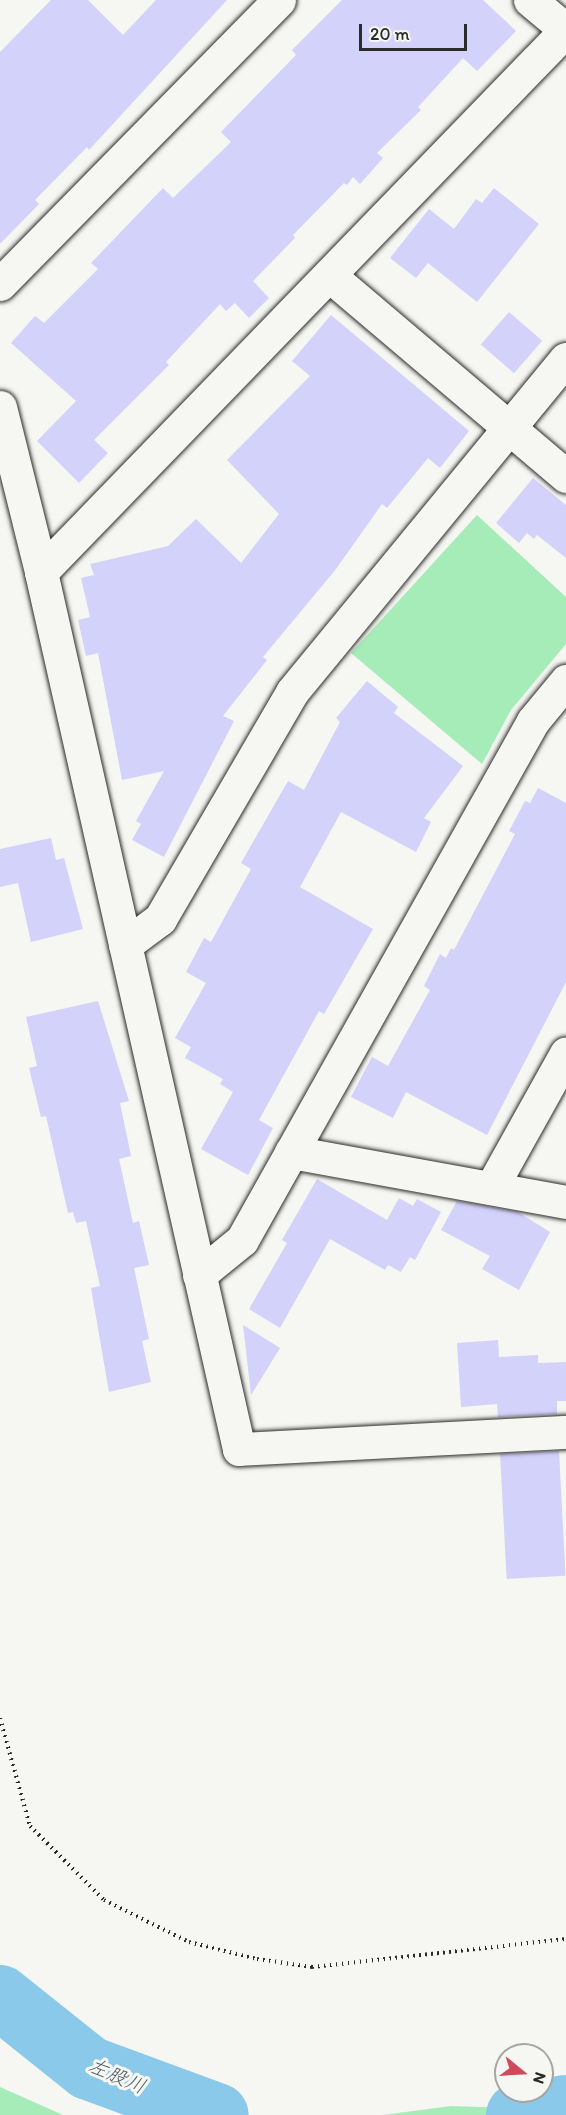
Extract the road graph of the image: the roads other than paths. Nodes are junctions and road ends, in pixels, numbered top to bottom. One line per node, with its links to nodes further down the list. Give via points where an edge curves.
1 (279, 0): 5 (street)
2 (530, 0): 3 (street)
3 (566, 30): 4 (street)
4 (329, 275): 8 (street); 10 (street)
5 (0, 284)
6 (566, 359): 8 (street)
7 (0, 407): 10 (street)
8 (508, 429): 9 (street); 12 (street, via 292,692 160,920)
9 (566, 476)
10 (41, 572): 12 (street)
11 (565, 683): 14 (street, via 533,721)
12 (125, 945): 17 (street)
13 (566, 1053): 15 (street)
14 (291, 1152): 15 (street); 17 (street, via 242,1240)
15 (491, 1188): 16 (street)
16 (566, 1202)
17 (199, 1275): 18 (street, via 239,1449)
18 (566, 1432)

